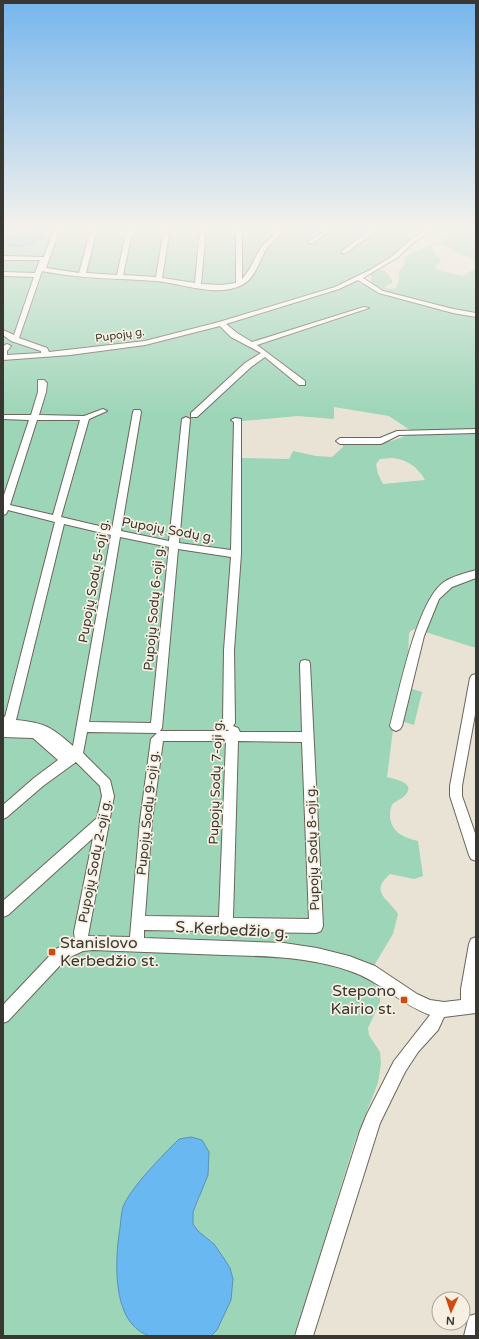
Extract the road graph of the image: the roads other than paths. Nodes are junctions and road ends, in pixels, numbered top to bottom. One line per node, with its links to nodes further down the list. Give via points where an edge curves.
1 (33, 291): 8 (street)
2 (325, 291): 6 (street, Pupojų g.)
3 (380, 291): 5 (street)
4 (366, 308): 9 (street)
5 (476, 315)
6 (221, 323): 9 (street, via 234,335); 12 (street, Pupojų g., via 145,343)
7 (3, 332): 8 (street)
8 (14, 339): 12 (street, via 44,350)
9 (252, 344): 11 (street)
10 (4, 350): 13 (street)
11 (265, 354): 15 (street); 27 (street, Pupojų Sodų 6-oji g., via 248,365 190,417)
12 (46, 355): 13 (street, Pupojų g.)
13 (3, 357)
14 (41, 382): 19 (street, via 42,392)
15 (302, 383)
16 (104, 411): 20 (street)
17 (137, 412): 26 (street, Pupojų Sodų 5-oji g.)
18 (3, 417): 19 (street)
19 (34, 417): 20 (street); 24 (street)
20 (85, 418): 25 (street)
21 (235, 420): 28 (street, Pupojų Sodų 7-oji g., via 238,422)
22 (476, 431): 23 (street, via 397,433 381,441)
23 (340, 442)
24 (4, 508): 25 (street, Pupojų Sodų g.)
25 (58, 519): 26 (street, Pupojų Sodų g.); 32 (street)
26 (116, 534): 27 (street, Pupojų Sodų g.); 34 (street, Pupojų Sodų 5-oji g.)
27 (173, 546): 28 (street, Pupojų Sodų g.); 34 (street, Pupojų Sodų 6-oji g., via 156,728)
28 (236, 554): 35 (street, Pupojų Sodų 7-oji g., via 230,643 235,646)
29 (476, 574): 33 (street, via 448,584 435,597 419,636)
30 (305, 664): 36 (street, Pupojų Sodų 8-oji g.)
31 (476, 678): 40 (street, via 456,796)
32 (5, 726): 37 (street, Pupojų Sodų 2-oji g., via 9,733 36,734)
33 (396, 726)
34 (83, 727): 37 (street, Pupojų Sodų 5-oji g.)
35 (230, 731): 36 (street, Pupojų Sodų 9-oji g.); 42 (street, Pupojų Sodų 9-oji g., via 161,736 156,740 146,821); 43 (street, Pupojų Sodų 7-oji g.)
36 (308, 737): 43 (street, Pupojų Sodų 8-oji g., via 316,926)
37 (72, 758): 38 (street); 39 (street, Pupojų Sodų 2-oji g., via 106,784 108,796)
38 (3, 813)
39 (103, 821): 41 (street); 44 (street, Pupojų Sodų 2-oji g., via 81,932)
40 (476, 855)
41 (3, 910)
42 (138, 923): 43 (street, Pupojų Sodų 8-oji g.); 45 (street, Pupojų Sodų 9-oji g.)
43 (226, 924)
44 (82, 944): 45 (street, S. Kerbedžio g.); 49 (street, S. Kerbedžio g., via 60,954)
45 (136, 944): 48 (street, S. Kerbedžio g., via 284,950 327,956 372,972 414,1001)
46 (476, 944): 47 (street, via 468,989)
47 (473, 1006): 48 (street, S. Kerbedžio g.)
48 (438, 1009): 51 (street, via 435,1021 420,1037 393,1075 377,1108)
49 (3, 1016)
50 (476, 1323): 52 (street)
51 (304, 1336)
52 (473, 1336)

